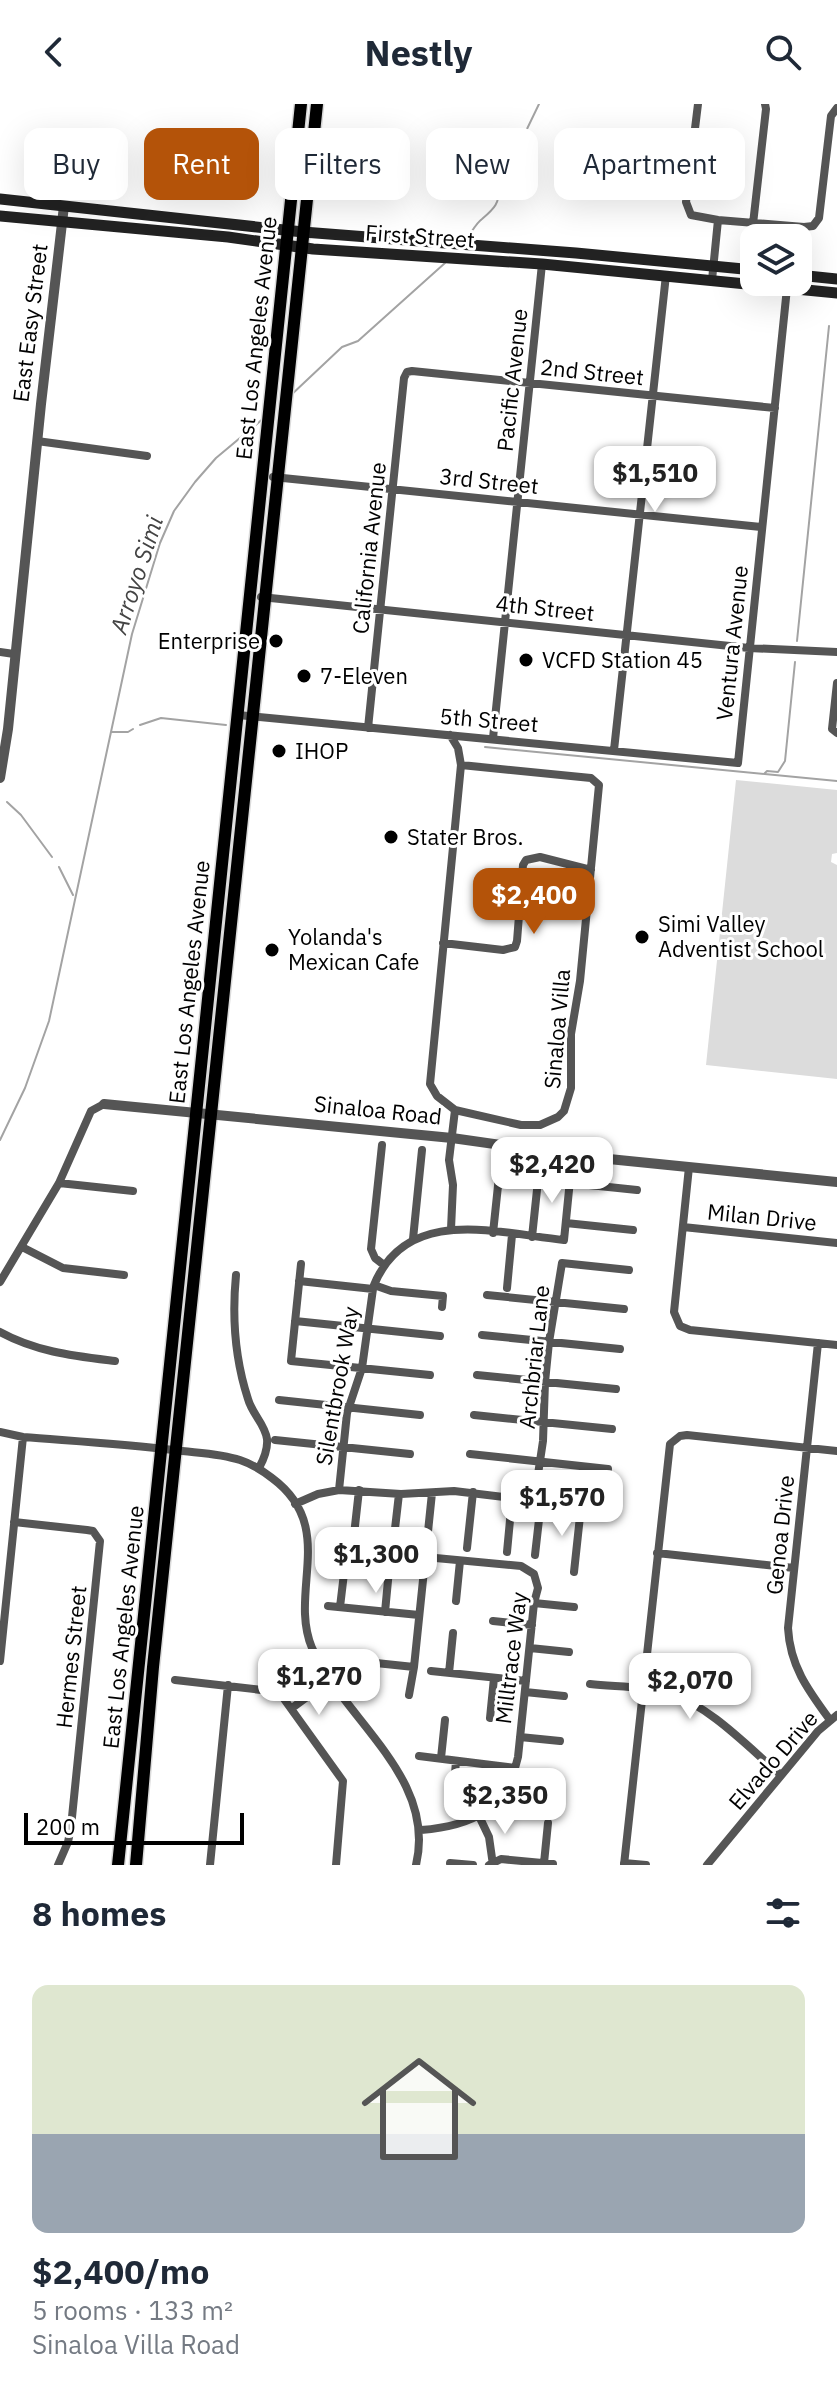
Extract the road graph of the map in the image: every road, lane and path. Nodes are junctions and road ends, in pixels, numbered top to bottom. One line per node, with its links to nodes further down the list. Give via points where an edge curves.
1 (301, 104): 13 (main road, East Los Angeles Avenue)
2 (317, 104): 14 (main road, East Los Angeles Avenue)
3 (698, 104): 9 (street, via 686,202 697,218)
4 (765, 104): 11 (street)
5 (837, 108): 12 (street, via 831,116 819,218)
6 (0, 199): 7 (main road, First Street)
7 (64, 206): 10 (street, East Easy Street); 13 (main road, First Street)
8 (0, 216): 10 (main road, First Street)
9 (718, 220): 11 (street); 18 (street)
10 (62, 222): 15 (main road, First Street); 32 (street, East Easy Street)
11 (753, 224)
12 (812, 226)
13 (288, 231): 14 (main road, First Street); 15 (main road, East Los Angeles Avenue)
14 (303, 232): 16 (main road, East Los Angeles Avenue); 18 (main road, First Street)
15 (286, 245): 16 (main road, First Street); 34 (main road, East Los Angeles Avenue)
16 (301, 247): 17 (main road, First Street); 35 (main road, East Los Angeles Avenue)
17 (542, 264): 20 (main road, First Street); 29 (street, Pacific Avenue)
18 (713, 266): 19 (main road, First Street); 23 (street)
19 (740, 269)
20 (666, 275): 23 (main road, First Street); 30 (street)
21 (812, 276): 22 (main road)
22 (837, 279)
23 (712, 280): 24 (main road, First Street)
24 (740, 283)
25 (812, 290): 26 (main road, First Street)
26 (837, 293)
27 (786, 296): 31 (street, Ventura Avenue)
28 (407, 372): 29 (street, 2nd Street); 36 (street, California Avenue)
29 (530, 384): 30 (street, 2nd Street); 37 (street, Pacific Avenue)
30 (652, 396): 31 (street, 2nd Street); 38 (street)
31 (775, 408): 39 (street, Ventura Avenue)
32 (37, 441): 33 (street); 48 (street, East Easy Street)
33 (147, 456)
34 (261, 476): 35 (street, 3rd Street); 40 (main road, East Los Angeles Avenue)
35 (277, 478): 36 (street, 3rd Street); 41 (main road, East Los Angeles Avenue)
36 (393, 489): 37 (street, 3rd Street); 42 (street, California Avenue)
37 (518, 502): 38 (street, 3rd Street); 43 (street, Pacific Avenue)
38 (639, 515): 39 (street, 3rd Street); 44 (street)
39 (761, 527): 45 (street, Ventura Avenue)
40 (249, 595): 41 (street, 4th Street); 50 (main road, East Los Angeles Avenue)
41 (265, 597): 42 (street, 4th Street); 51 (main road, East Los Angeles Avenue)
42 (381, 609): 43 (street, 4th Street); 52 (street, California Avenue)
43 (506, 622): 44 (street, 4th Street); 55 (street, Pacific Avenue)
44 (626, 634): 45 (street, 4th Street); 56 (street)
45 (749, 648): 47 (street, 4th Street); 57 (street, Ventura Avenue)
46 (0, 652): 48 (street)
47 (837, 652)
48 (14, 654): 59 (street, East Easy Street)
49 (837, 683): 53 (street)
50 (238, 715): 51 (street, 5th Street); 64 (main road, East Los Angeles Avenue)
51 (253, 716): 52 (street, 5th Street); 65 (main road, East Los Angeles Avenue)
52 (368, 728): 54 (street, 5th Street)
53 (834, 731)
54 (450, 735): 55 (street, 5th Street); 58 (street)
55 (493, 738): 56 (street, 5th Street)
56 (614, 750): 57 (street, 5th Street)
57 (738, 763)
58 (461, 765): 60 (street, Sinaloa Villa, via 597,781); 61 (street)
59 (0, 778)
60 (591, 870): 61 (street, via 540,857 526,860 515,947); 63 (street, Sinaloa Villa, via 571,1034 571,1088 564,1111 540,1125 521,1125)
61 (443, 943): 63 (street, via 430,1084)
62 (104, 1104): 64 (street, Sinaloa Road); 74 (street, via 91,1111)
63 (455, 1110): 66 (street)
64 (195, 1113): 65 (street, Sinaloa Road); 127 (main road, East Los Angeles Avenue)
65 (210, 1115): 66 (street, Sinaloa Road); 128 (main road, East Los Angeles Avenue)
66 (452, 1136): 70 (street, Sinaloa Road); 80 (street)
67 (382, 1145): 89 (street, via 371,1249)
68 (422, 1150): 85 (street)
69 (500, 1167): 82 (street)
70 (689, 1167): 73 (street, Sinaloa Road); 79 (street)
71 (571, 1170): 75 (street)
72 (539, 1171): 84 (street)
73 (837, 1182)
74 (59, 1183): 77 (street); 87 (street)
75 (570, 1183): 76 (street); 78 (street)
76 (637, 1190)
77 (133, 1191)
78 (566, 1223): 81 (street); 84 (street, Silentbrook Way, via 564,1240)
79 (683, 1227): 86 (street, Milan Drive); 107 (street, via 674,1312 678,1323 690,1330)
80 (451, 1229): 82 (street, Silentbrook Way); 85 (street, Silentbrook Way)
81 (633, 1230)
82 (493, 1233): 83 (street, Silentbrook Way)
83 (512, 1235): 84 (street, Silentbrook Way); 96 (street)
84 (532, 1237)
85 (413, 1239): 89 (street, Silentbrook Way)
86 (837, 1243)
87 (22, 1247): 91 (street, via 63,1268); 94 (street)
88 (301, 1264): 93 (street)
89 (384, 1265): 95 (street, Silentbrook Way)
90 (629, 1270): 98 (street, Archbriar Lane, via 562,1263)
91 (124, 1275)
92 (236, 1275): 133 (street, via 233,1319 245,1388 267,1435)
93 (299, 1281): 95 (street); 101 (street)
94 (0, 1282)
95 (373, 1287): 99 (street, via 443,1296); 102 (street, Silentbrook Way)
96 (507, 1288)
97 (487, 1295): 98 (street)
98 (556, 1302): 100 (street); 106 (street, Archbriar Lane)
99 (442, 1307)
100 (624, 1309)
101 (295, 1321): 102 (street); 111 (street, via 291,1361)
102 (367, 1329): 105 (street); 111 (street, Silentbrook Way)
103 (0, 1332): 110 (street, via 53,1353)
104 (482, 1335): 106 (street)
105 (440, 1336)
106 (549, 1342): 109 (street); 114 (street, Archbriar Lane)
107 (818, 1343): 108 (street); 126 (street, Genoa Drive)
108 (837, 1345)
109 (620, 1349)
110 (115, 1361)
111 (362, 1368): 112 (street); 117 (street, Silentbrook Way)
112 (430, 1375)
113 (477, 1375): 114 (street)
114 (545, 1382): 115 (street); 120 (street, Archbriar Lane)
115 (616, 1389)
116 (279, 1400): 117 (street)
117 (348, 1407): 118 (street); 125 (street, Silentbrook Way)
118 (420, 1415)
119 (474, 1415): 120 (street)
120 (544, 1422): 121 (street); 132 (street, Archbriar Lane)
121 (612, 1429)
122 (0, 1432): 123 (street)
123 (23, 1437): 127 (street); 145 (street)
124 (275, 1440): 125 (street)
125 (343, 1447): 130 (street); 135 (street, Silentbrook Way)
126 (807, 1448): 129 (street); 150 (street, via 687,1435 675,1439 667,1451); 155 (street, Genoa Drive)
127 (161, 1449): 128 (street); 206 (main road, East Los Angeles Avenue)
128 (176, 1451): 133 (street, via 225,1456); 207 (main road, East Los Angeles Avenue)
129 (837, 1451)
130 (410, 1454)
131 (470, 1454): 132 (street)
132 (541, 1462): 134 (street); 141 (street, Archbriar Lane)
133 (259, 1468): 142 (street)
134 (608, 1469)
135 (339, 1490): 136 (street); 142 (street)
136 (359, 1490): 139 (street); 146 (street)
137 (473, 1492): 138 (street); 140 (street); 148 (street)
138 (432, 1493): 139 (street); 152 (street)
139 (399, 1494): 147 (street)
140 (512, 1499): 141 (street); 149 (street)
141 (538, 1502): 143 (street); 151 (street, Archbriar Lane)
142 (295, 1504): 177 (street, via 309,1543 307,1629)
143 (581, 1507): 144 (street); 157 (street)
144 (604, 1509)
145 (14, 1522): 170 (street); 205 (street, Hermes Street, via 87,1530 100,1541 71,1827)
146 (353, 1544)
147 (393, 1546)
148 (467, 1548)
149 (507, 1552)
150 (657, 1553): 155 (street); 181 (street)
151 (535, 1555)
152 (425, 1557): 153 (street); 164 (street)
153 (460, 1561): 158 (street); 159 (street, Milltrace Way, via 521,1566 534,1574)
154 (345, 1565): 161 (street)
155 (794, 1568): 187 (street, Genoa Drive, via 791,1654 802,1681)
156 (389, 1570): 163 (street)
157 (574, 1572)
158 (456, 1601)
159 (534, 1603): 162 (street); 166 (street, Milltrace Way)
160 (328, 1606): 161 (street)
161 (340, 1607): 163 (street)
162 (574, 1607)
163 (385, 1612): 164 (street)
164 (419, 1615): 172 (street)
165 (493, 1621): 166 (street)
166 (532, 1625): 168 (street, Milltrace Way)
167 (453, 1633): 174 (street)
168 (530, 1648): 169 (street); 178 (street, Milltrace Way)
169 (569, 1652)
170 (0, 1661)
171 (357, 1661): 172 (street)
172 (414, 1667): 183 (street)
173 (431, 1671): 174 (street)
174 (449, 1673): 175 (street)
175 (494, 1678): 178 (street); 186 (street)
176 (175, 1680): 180 (street)
177 (330, 1680): 185 (street); 201 (street, via 407,1786)
178 (526, 1681): 182 (street, Milltrace Way)
179 (590, 1684): 181 (street)
180 (228, 1685): 185 (street, via 279,1692); 208 (street)
181 (642, 1689): 195 (street, via 694,1705); 204 (street)
182 (525, 1692): 184 (street); 189 (street, Milltrace Way)
183 (409, 1695)
184 (564, 1696)
185 (292, 1708): 209 (street, via 343,1781)
186 (490, 1718)
187 (833, 1718): 195 (street, Elvado Drive)
188 (445, 1720): 192 (street)
189 (520, 1737): 190 (street); 194 (street, Milltrace Way)
190 (560, 1741)
191 (419, 1756): 192 (street)
192 (441, 1758): 193 (street)
193 (456, 1761): 194 (street); 198 (street)
194 (515, 1768): 196 (street, Milltrace Way)
195 (781, 1775): 214 (street, Elvado Drive)
196 (511, 1781): 197 (street); 199 (street, Milltrace Way)
197 (555, 1785)
198 (453, 1799)
199 (479, 1816): 201 (street, Milltrace Way, via 455,1826); 212 (street, via 489,1837)
200 (548, 1823): 203 (street)
201 (421, 1830): 210 (street)
202 (450, 1863): 211 (street)
203 (548, 1864): 212 (street, via 501,1859)
204 (624, 1864): 213 (street)
205 (58, 1865)
206 (118, 1865)
207 (136, 1865)
208 (210, 1865)
209 (336, 1865)
210 (416, 1865)
211 (473, 1865)
212 (492, 1865)
213 (646, 1865)
214 (707, 1865)

